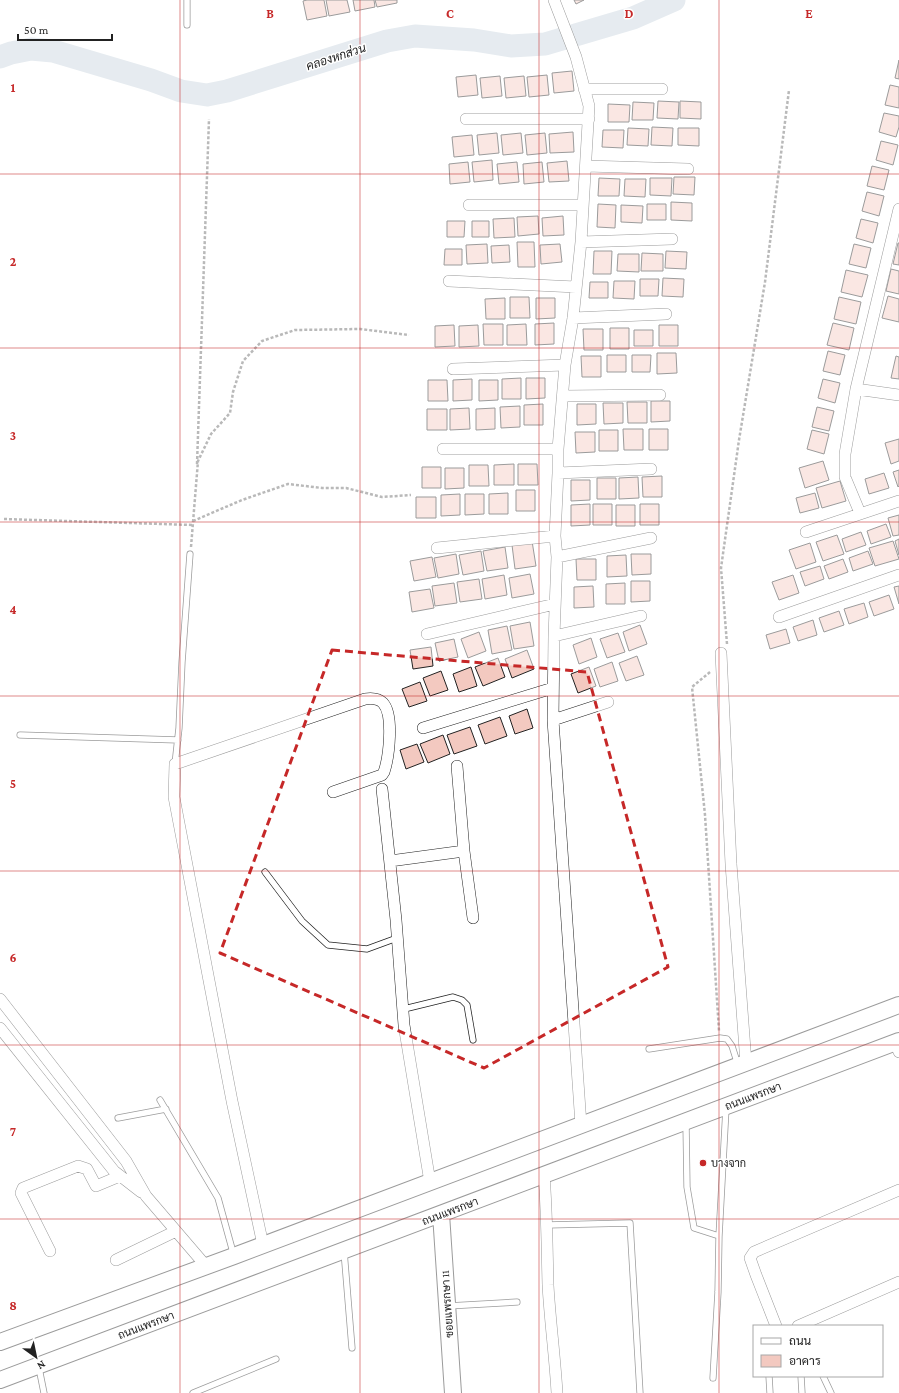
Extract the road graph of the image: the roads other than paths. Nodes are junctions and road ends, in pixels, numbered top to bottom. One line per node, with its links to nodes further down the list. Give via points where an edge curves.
1 (187, 0): 3 (lane)
2 (554, 0): 4 (street, via 576,58)
3 (187, 24)
4 (584, 89): 5 (street); 7 (street, via 590,106)
5 (662, 89)
6 (466, 119): 7 (street)
7 (589, 120): 8 (street)
8 (586, 166): 9 (street); 11 (street)
9 (688, 169)
10 (469, 205): 11 (street)
11 (583, 205): 14 (street)
12 (899, 209): 21 (street)
13 (672, 239): 14 (street)
14 (581, 242): 16 (street)
15 (449, 281): 16 (street)
16 (576, 287): 18 (street)
17 (666, 314): 18 (street)
18 (574, 318): 19 (street)
19 (565, 365): 20 (street); 24 (street)
20 (452, 369)
21 (856, 389): 23 (street); 30 (street, via 845,454 845,476)
22 (660, 395): 24 (street)
23 (899, 395)
24 (563, 396): 26 (street)
25 (443, 449): 26 (street)
26 (558, 450): 28 (street)
27 (651, 469): 28 (street)
28 (558, 473): 32 (street)
29 (899, 501): 30 (street)
30 (860, 513): 31 (street)
31 (806, 532)
32 (555, 536): 34 (street); 36 (street)
33 (651, 538): 36 (street)
34 (437, 548)
35 (190, 554): 49 (lane)
36 (557, 557): 38 (street)
37 (899, 575): 40 (street)
38 (555, 604): 41 (street); 42 (street)
39 (641, 616): 42 (street)
40 (780, 617)
41 (427, 634)
42 (554, 636): 44 (street)
43 (724, 652): 68 (street, via 731,864)
44 (553, 688): 46 (street); 47 (street)
45 (608, 702): 46 (street)
46 (553, 720): 74 (street)
47 (423, 728)
48 (20, 735): 49 (lane)
49 (178, 740): 50 (lane)
50 (175, 764): 53 (street, via 365,699 377,699 386,708 389,721 389,750 384,772 382,775); 84 (street, via 174,797 232,1101)
51 (457, 766): 54 (street)
52 (382, 789): 55 (street)
53 (333, 792)
54 (464, 851): 55 (street); 57 (street)
55 (390, 861): 58 (street)
56 (265, 872): 58 (lane, via 302,921 328,945 367,949)
57 (473, 918)
58 (398, 938): 61 (street)
59 (0, 1000): 64 (street)
60 (899, 1005): 68 (main road)
61 (404, 1009): 63 (lane, via 453,997 462,1000 467,1005); 77 (street, via 404,1025)
62 (0, 1028): 67 (street)
63 (473, 1040)
64 (35, 1045): 67 (street); 79 (street, via 126,1161)
65 (898, 1045): 70 (main road, ถนนแพรกษา)
66 (649, 1049): 68 (lane, via 728,1039)
67 (21, 1055): 76 (street, via 114,1172)
68 (742, 1064): 74 (main road)
69 (160, 1100): 71 (lane)
70 (727, 1106): 73 (main road, ถนนแพรกษา); 83 (lane)
71 (166, 1109): 72 (lane); 87 (lane, via 218,1198)
72 (118, 1118)
73 (686, 1121): 75 (main road, ถนนแพรกษา); 83 (lane, via 687,1187 694,1228)
74 (581, 1125): 77 (main road)
75 (544, 1175): 80 (main road, ถนนแพรกษา); 81 (street)
76 (120, 1176): 79 (street); 85 (street, via 96,1186 86,1169 78,1166 23,1188 21,1193)
77 (430, 1182): 84 (main road)
78 (899, 1190): 93 (street, via 754,1252 750,1258)
79 (146, 1196): 82 (street)
80 (442, 1214): 86 (main road, ถนนแพรกษา); 92 (main road, ซอยแพรกษา 11)
81 (547, 1225): 107 (street, via 548,1286); 108 (lane, via 630,1223)
82 (176, 1231): 88 (street); 89 (street)
83 (719, 1236): 102 (lane)
84 (263, 1245): 87 (main road)
85 (50, 1251)
86 (344, 1251): 96 (lane); 98 (main road, ถนนแพรกษา)
87 (234, 1256): 89 (main road)
88 (116, 1260)
89 (206, 1266): 95 (main road)
90 (899, 1282): 94 (street)
91 (517, 1302): 92 (lane)
92 (448, 1306): 106 (main road, ซอยแพรกษา 11)
93 (776, 1325)
94 (800, 1325)
95 (0, 1342)
96 (352, 1348)
97 (276, 1359): 105 (lane)
98 (38, 1365): 103 (main road, ถนนแพรกษา); 104 (lane)
99 (769, 1377): 109 (lane)
100 (801, 1377): 110 (lane)
101 (823, 1377): 111 (lane)
102 (713, 1378)
103 (0, 1380)
104 (44, 1393)
105 (193, 1393)
106 (453, 1393)
107 (557, 1393)
108 (640, 1393)
109 (770, 1393)
110 (802, 1393)
111 (831, 1393)

